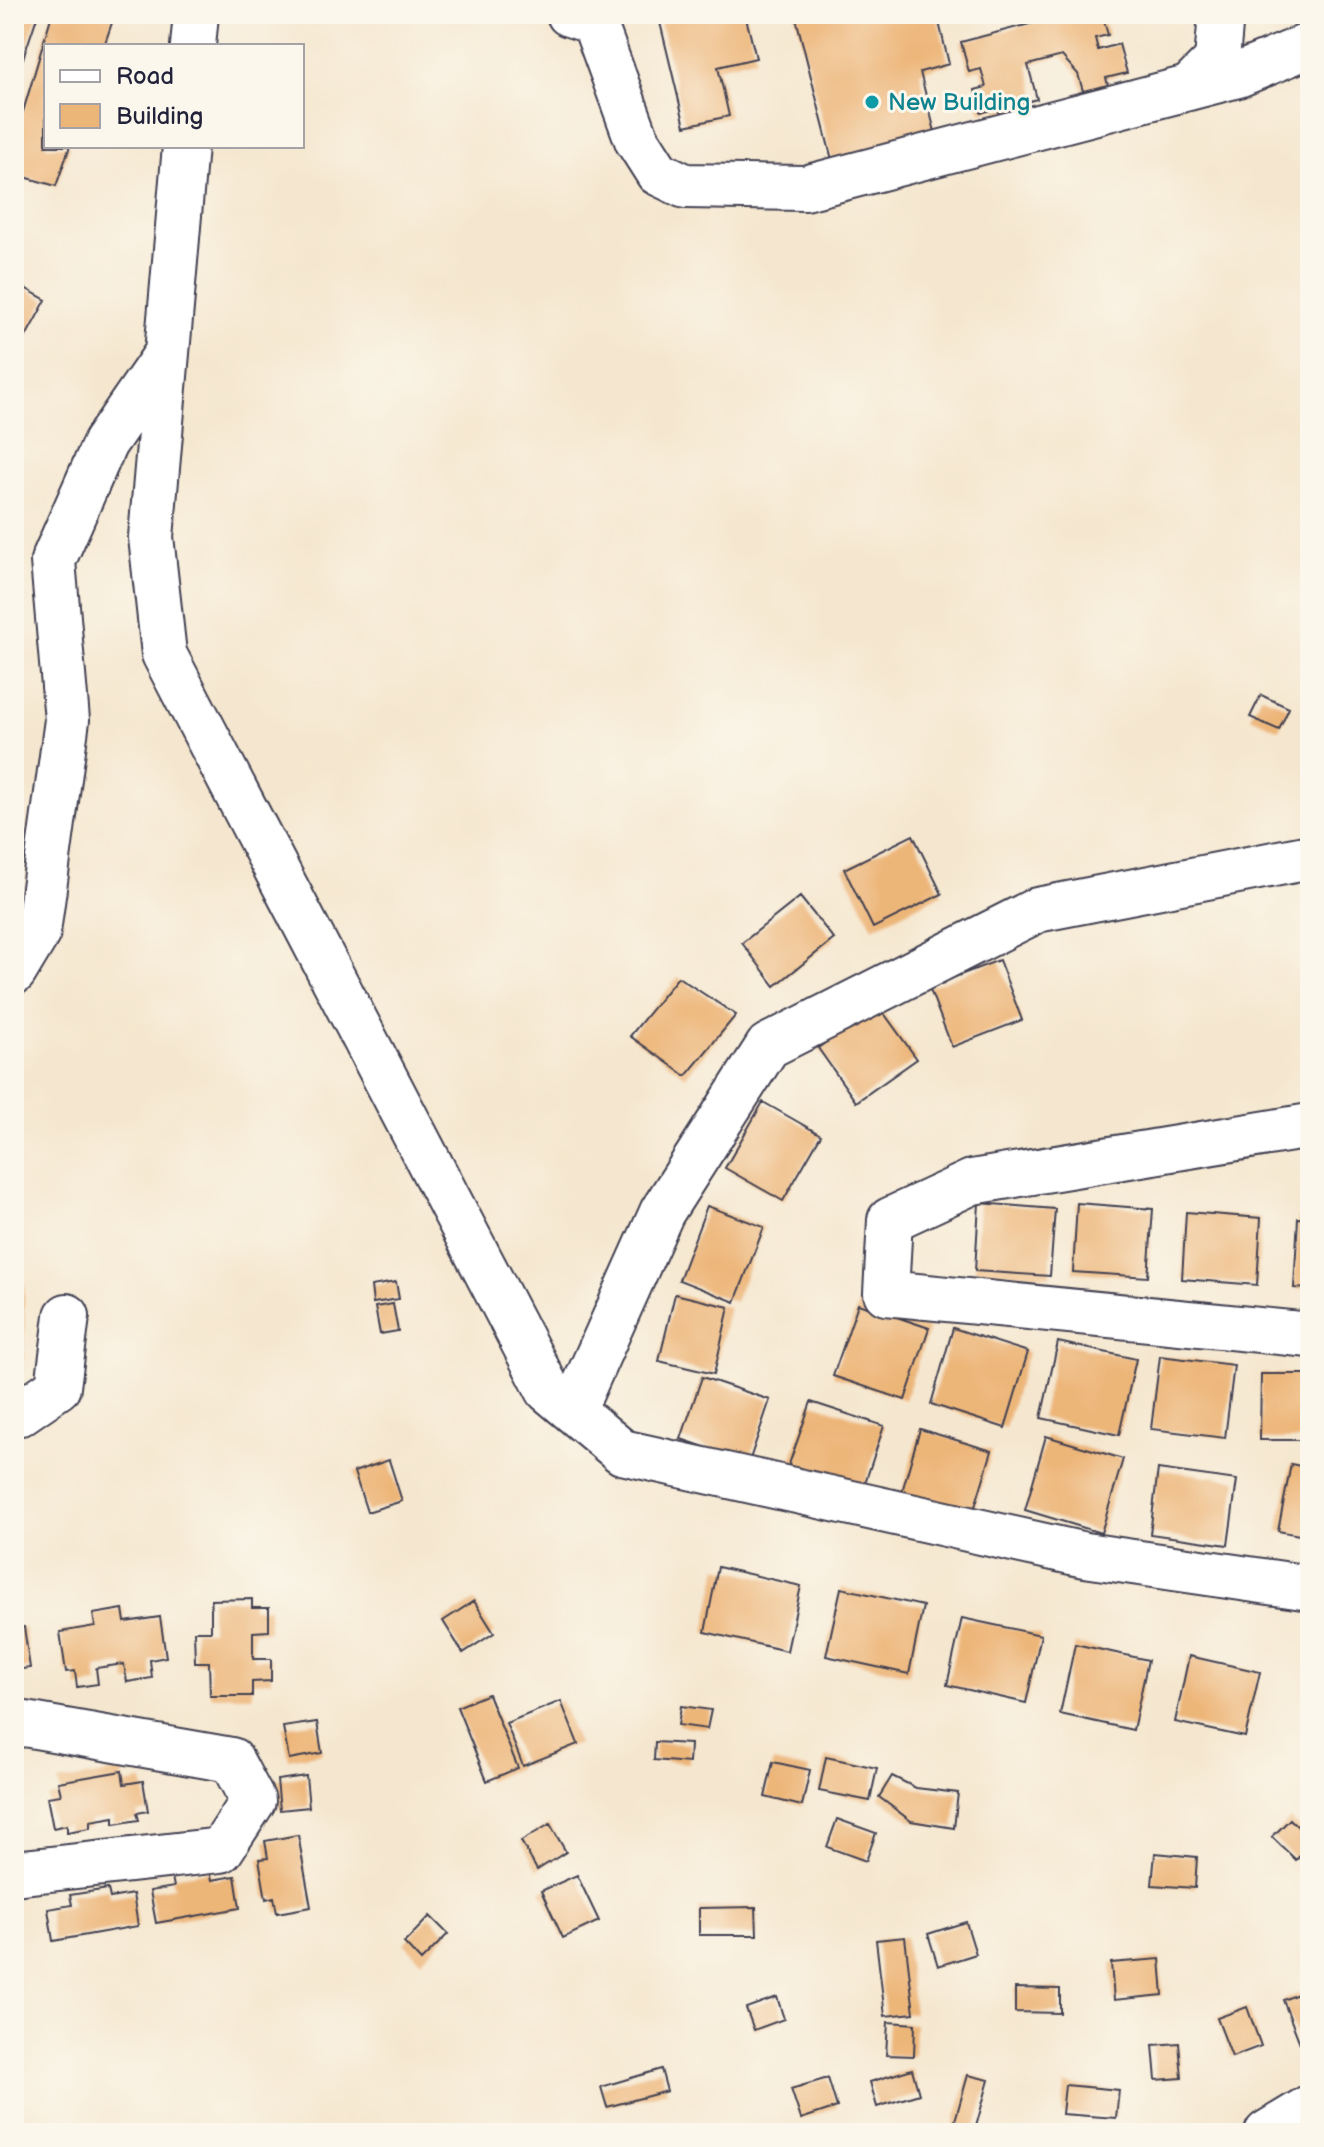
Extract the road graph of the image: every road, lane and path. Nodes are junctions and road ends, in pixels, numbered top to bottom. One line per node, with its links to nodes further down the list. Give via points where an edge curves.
1 (196, 14): 4 (street)
2 (1221, 14): 6 (street, via 1217,60)
3 (588, 17): 6 (street, via 637,140 658,173 685,186 805,188)
4 (193, 44)
5 (1310, 45): 6 (street, via 1238,75)
6 (1189, 88)
7 (185, 148): 8 (street)
8 (167, 354): 10 (street, via 105,443 53,561 67,720 38,932); 14 (street, via 151,537 164,654 548,1390)
9 (1310, 857): 14 (street, via 1037,910 768,1046 662,1212)
10 (14, 972)
11 (1310, 1126): 13 (street, via 972,1182 890,1220 886,1293)
12 (67, 1316): 15 (street, via 58,1387)
13 (1310, 1335)
14 (573, 1411): 16 (street, via 622,1452 1085,1555)
15 (14, 1413)
16 (1310, 1588)
17 (14, 1725): 18 (street, via 231,1760 253,1801 221,1850)
18 (14, 1873)
19 (1310, 2107): 20 (street)
20 (1267, 2133)

